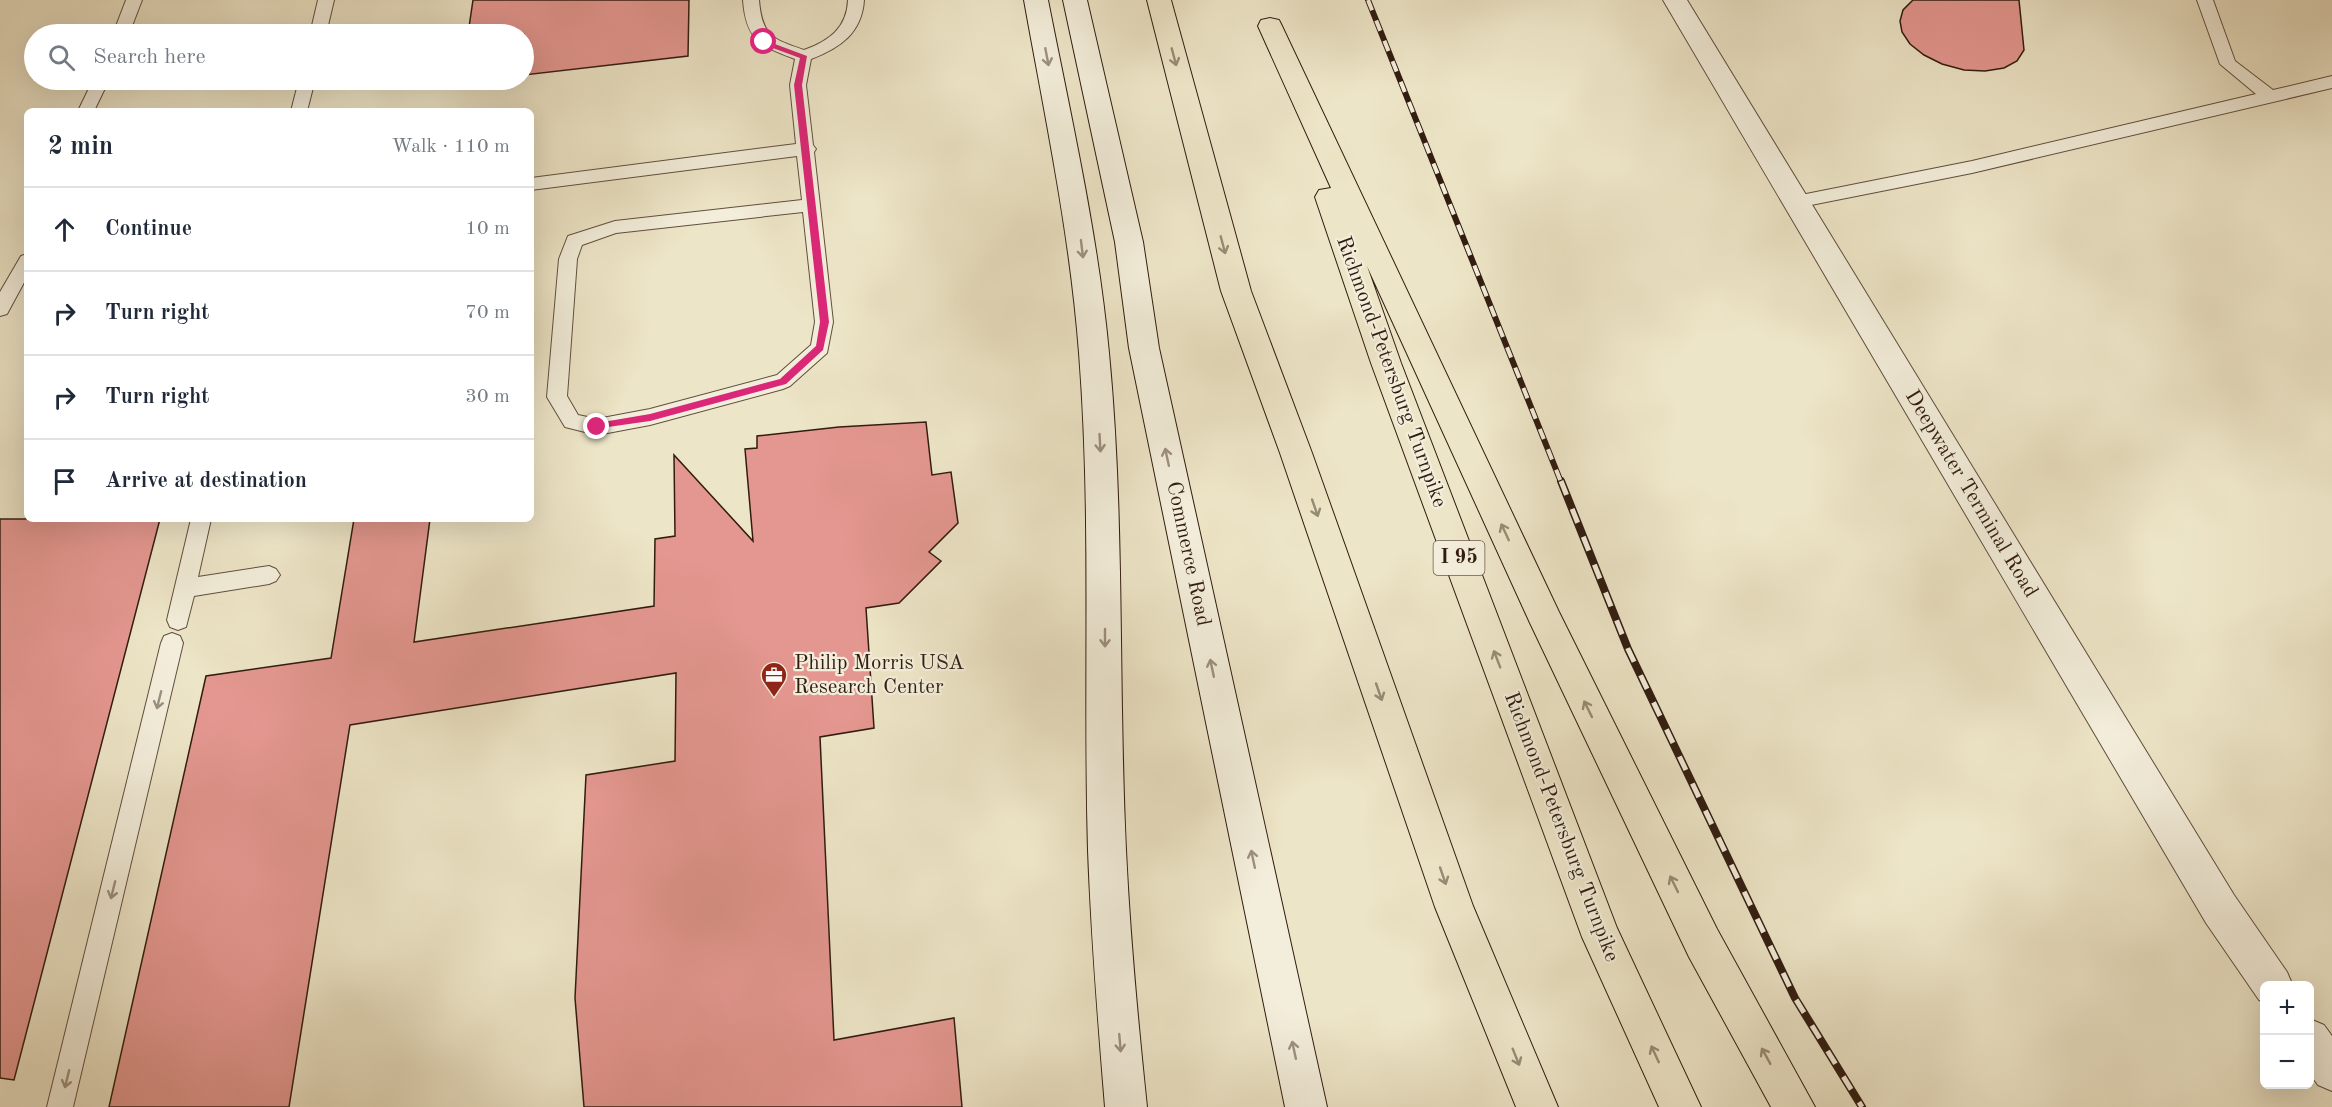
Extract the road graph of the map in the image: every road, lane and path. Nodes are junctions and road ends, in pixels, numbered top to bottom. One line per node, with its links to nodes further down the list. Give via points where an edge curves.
1 (134, 0): 11 (lane)
2 (326, 0): 12 (lane)
3 (751, 0): 13 (lane, via 752,21 764,42)
4 (856, 0): 13 (lane, via 849,28 831,46)
5 (1036, 0): 33 (main road, one-way to 33, via 1080,231 1094,352 1105,626 1107,849)
6 (1075, 0): 34 (main road, Commerce Road, one-way to 6, via 1144,348 1129,242)
7 (1159, 0): 35 (highway, one-way to 35, via 1236,291 1454,907)
8 (1675, 0): 22 (main road, Deepwater Terminal Road)
9 (2205, 0): 17 (lane, via 2228,64)
10 (1265, 13): 36 (highway, Richmond-Petersburg Turnpike / I 95, one-way to 10, via 1593,915 1386,363); 37 (highway, one-way to 10, via 1703,943 1552,634)
11 (126, 24)
12 (320, 24)
13 (804, 56): 20 (lane, via 798,85)
14 (2332, 82): 17 (lane)
15 (96, 90): 18 (lane)
16 (304, 90): 19 (lane)
17 (2269, 96): 22 (lane, via 1972,167)
18 (87, 108)
19 (300, 108)
20 (807, 149): 21 (lane); 23 (lane)
21 (534, 184)
22 (1796, 202): 29 (main road, Deepwater Terminal Road, via 2220,909)
23 (812, 205): 23 (lane, via 824,322 820,348 798,368 783,381 650,417 597,427 572,421 557,397 568,259 574,241 615,227)
24 (24, 266): 25 (lane)
25 (0, 309)
26 (200, 522): 28 (lane)
27 (269, 575): 28 (lane)
28 (186, 588): 32 (lane, one-way to 32)
29 (2270, 981)
30 (2314, 1045): 31 (main road)
31 (2332, 1071)
32 (60, 1107)
33 (1126, 1107)
34 (1306, 1107)
35 (1537, 1107)
36 (1680, 1107)
37 (1794, 1107)

